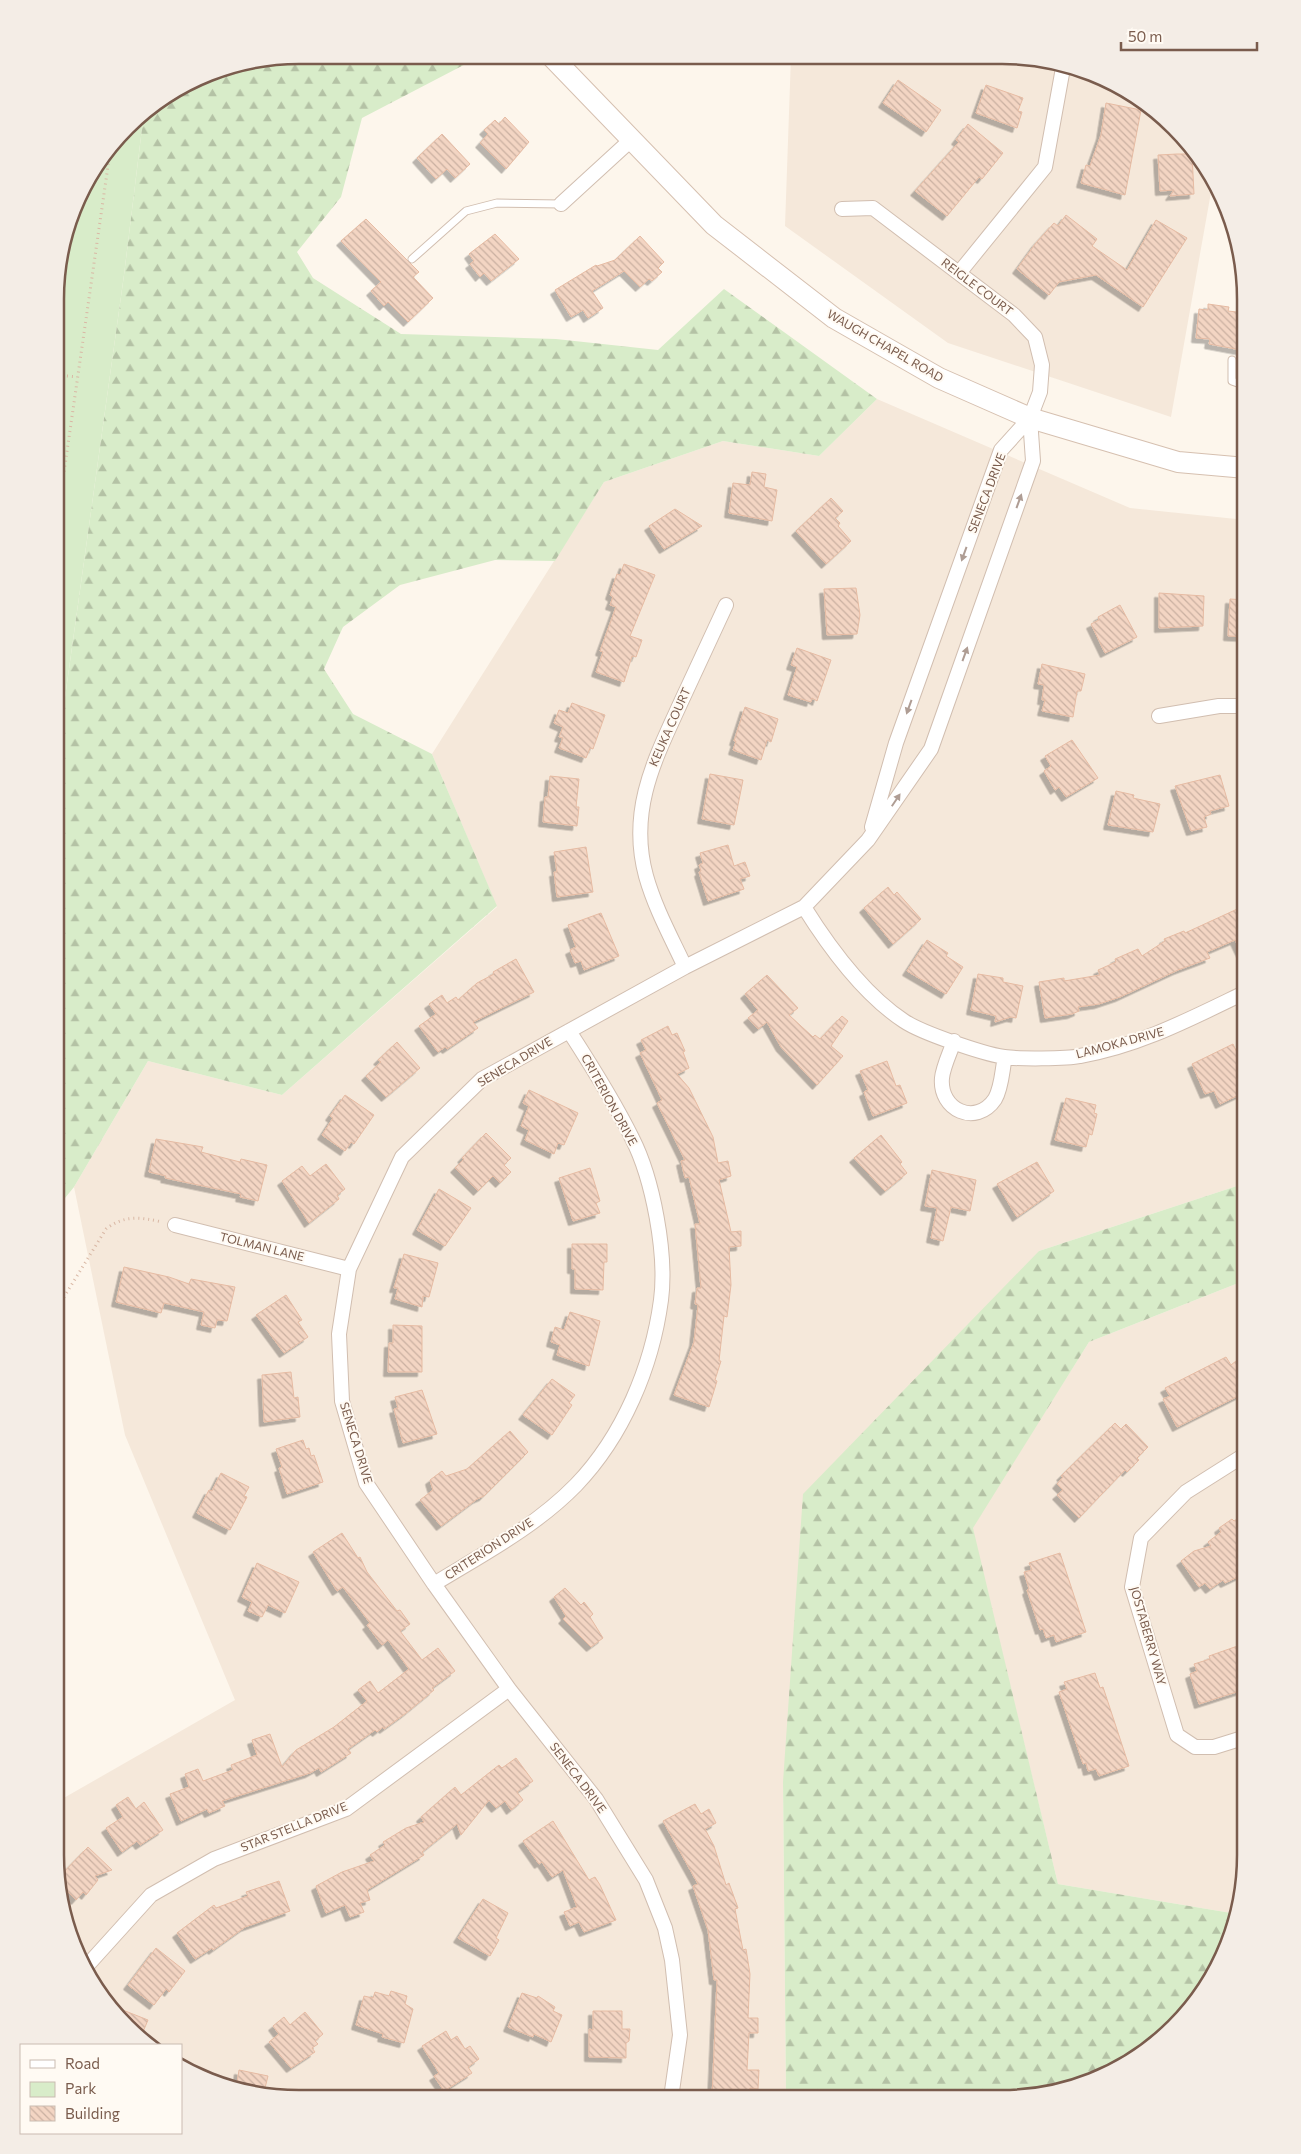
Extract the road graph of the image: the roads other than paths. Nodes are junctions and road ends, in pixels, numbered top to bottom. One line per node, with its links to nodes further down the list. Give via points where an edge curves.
1 (559, 64): 3 (main road, WAUGH CHAPEL ROAD)
2 (1064, 72): 7 (street, via 1045,167)
3 (632, 139): 4 (street); 10 (main road, WAUGH CHAPEL ROAD, via 714,225 834,318 939,378)
4 (561, 204): 6 (lane, via 497,204 466,211)
5 (842, 209): 7 (street, REIGLE COURT, via 873,208)
6 (412, 259)
7 (959, 273): 10 (street, REIGLE COURT, via 1014,315 1034,337 1042,365 1040,392)
8 (1232, 360): 9 (lane, via 1232,381)
9 (1237, 383)
10 (1030, 418): 11 (main road, WAUGH CHAPEL ROAD, via 1178,462); 15 (street, SENECA DRIVE, one-way to 15, via 1001,450 896,743); 15 (street, SENECA DRIVE, one-way to 10, via 931,749 1033,461)
11 (1237, 467)
12 (726, 605): 17 (street, KEUKA COURT, via 651,766 643,798 641,840 646,874 655,903)
13 (1237, 706): 14 (street)
14 (1159, 716)
15 (868, 840): 16 (street, SENECA DRIVE)
16 (804, 907): 17 (street, SENECA DRIVE); 20 (street, LAMOKA DRIVE, via 821,936 862,985 904,1021)
17 (685, 966): 19 (street, SENECA DRIVE)
18 (1237, 996): 21 (street, LAMOKA DRIVE, via 1159,1034 1079,1057)
19 (569, 1030): 23 (street, SENECA DRIVE, via 482,1079 402,1157); 25 (street, CRITERION DRIVE, via 633,1139 650,1188 661,1243 661,1299 647,1365 620,1427 576,1484 525,1529)
20 (954, 1041): 21 (street, LAMOKA DRIVE); 21 (street, via 942,1078 943,1095 950,1106 964,1114 987,1108 995,1098)
21 (1005, 1057)
22 (175, 1225): 23 (street, TOLMAN LANE)
23 (350, 1270): 25 (street, SENECA DRIVE, via 338,1334 342,1401 366,1483)
24 (1237, 1460): 27 (street, JOSTABERRY WAY, via 1186,1492 1141,1538 1132,1587 1177,1735 1195,1747 1214,1747)
25 (434, 1584): 26 (street, SENECA DRIVE)
26 (509, 1689): 28 (street, STAR STELLA DRIVE, via 346,1809 214,1859 151,1895); 29 (street, SENECA DRIVE, via 596,1799 646,1880 670,1947 680,2035)
27 (1237, 1740)
28 (90, 1963)
29 (672, 2090)

